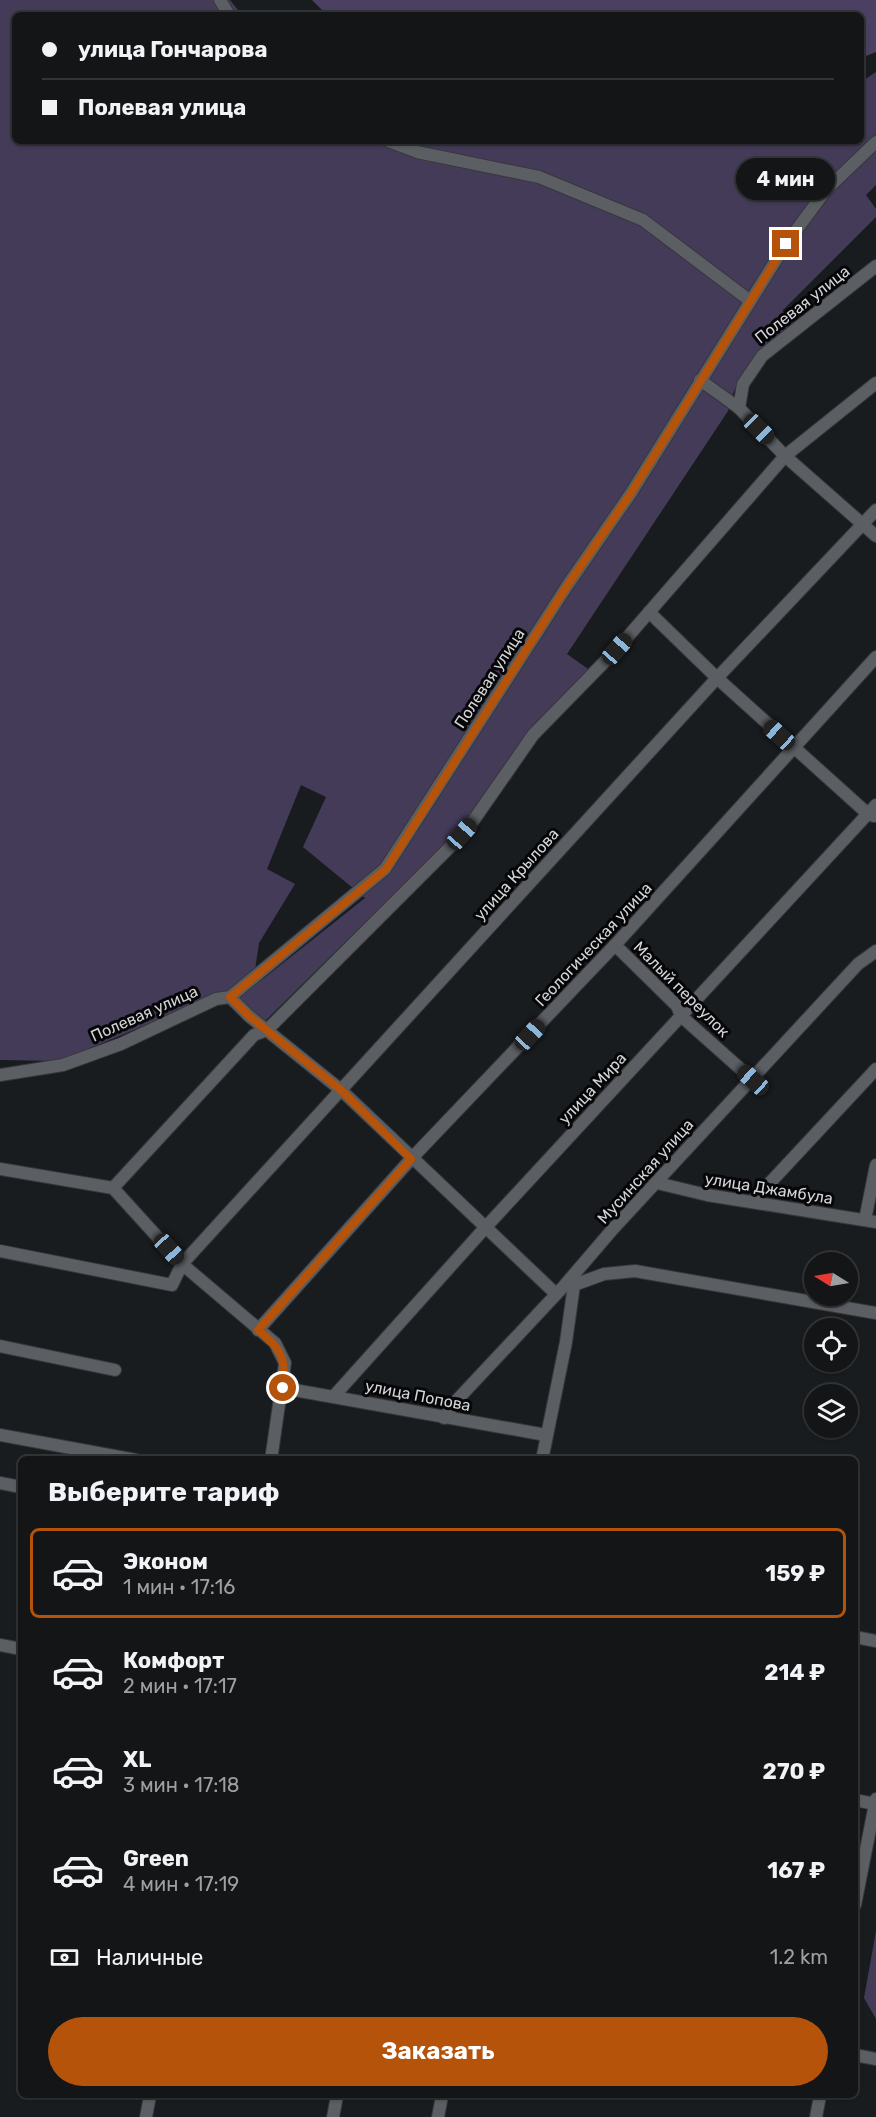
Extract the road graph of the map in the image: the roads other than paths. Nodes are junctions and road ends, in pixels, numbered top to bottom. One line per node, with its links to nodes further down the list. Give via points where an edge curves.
1 (876, 142): 4 (street, Полевая улица, via 804,216)
2 (396, 144): 4 (street, via 417,152 539,177 643,220)
3 (876, 266): 7 (street, Полевая улица, via 762,356 743,384)
4 (749, 300): 5 (street, Полевая улица)
5 (700, 380): 7 (street); 19 (street, Полевая улица, via 386,869)
6 (876, 383): 8 (street)
7 (739, 408): 8 (street)
8 (785, 456): 10 (street); 12 (street)
9 (876, 510): 10 (street, улица Крылова)
10 (861, 524): 11 (street); 14 (street, улица Крылова)
11 (876, 536)
12 (649, 612): 14 (street); 21 (street, via 533,735 452,845)
13 (876, 657): 15 (street, Геологическая улица)
14 (717, 678): 15 (street); 25 (street, улица Крылова)
15 (794, 749): 16 (street); 17 (street, Геологическая улица)
16 (873, 812): 20 (street, улица Мира)
17 (615, 945): 20 (street, Малый переулок, via 677,1006); 26 (street, Геологическая улица)
18 (876, 951): 24 (street, Мусинская улица, via 858,964)
19 (230, 997): 21 (street); 23 (street, Полевая улица, via 216,999 121,1044 63,1065)
20 (681, 1016): 24 (street, Малый переулок); 33 (street, улица Мира)
21 (267, 1030): 25 (street); 30 (street, via 255,1035)
22 (876, 1069): 31 (street)
23 (0, 1075)
24 (753, 1080): 29 (street, Мусинская улица)
25 (341, 1090): 26 (street); 35 (street, улица Крылова)
26 (411, 1159): 33 (street); 39 (street, Геологическая улица)
27 (876, 1165): 32 (street)
28 (0, 1169): 30 (street)
29 (657, 1184): 31 (street, улица Джамбула); 36 (street, Мусинская улица)
30 (113, 1188): 35 (street)
31 (753, 1201): 32 (street, улица Джамбула)
32 (871, 1221)
33 (484, 1228): 37 (street); 43 (street, улица Мира)
34 (0, 1251): 35 (street, улица Крылова, via 172,1285)
35 (182, 1264): 39 (street)
36 (572, 1282): 37 (street, Мусинская улица); 38 (street, via 635,1271); 46 (street, via 566,1342)
37 (556, 1294): 44 (street, Мусинская улица)
38 (876, 1313)
39 (258, 1330): 42 (street, via 275,1343 285,1363)
40 (0, 1346): 41 (street)
41 (115, 1370)
42 (283, 1388): 43 (street, улица Попова); 48 (street)
43 (334, 1396): 44 (street, улица Попова)
44 (444, 1418): 46 (street, улица Попова)
45 (0, 1435): 47 (street)
46 (546, 1435): 49 (street)
47 (114, 1456)
48 (272, 1456)
49 (543, 1456)
50 (0, 1483): 51 (street)
51 (18, 1486)
52 (858, 1638): 53 (street)
53 (876, 1641)
54 (0, 1645): 55 (street)
55 (18, 1648)
56 (858, 1800): 57 (street)
57 (876, 1801): 58 (street)
58 (858, 1890)
59 (858, 2056): 60 (street)
60 (876, 2059)
61 (150, 2098): 65 (street)
62 (337, 2098): 66 (street)
63 (442, 2098): 67 (street)
64 (820, 2098): 68 (street)
65 (146, 2117)
66 (333, 2117)
67 (438, 2117)
68 (816, 2117)

